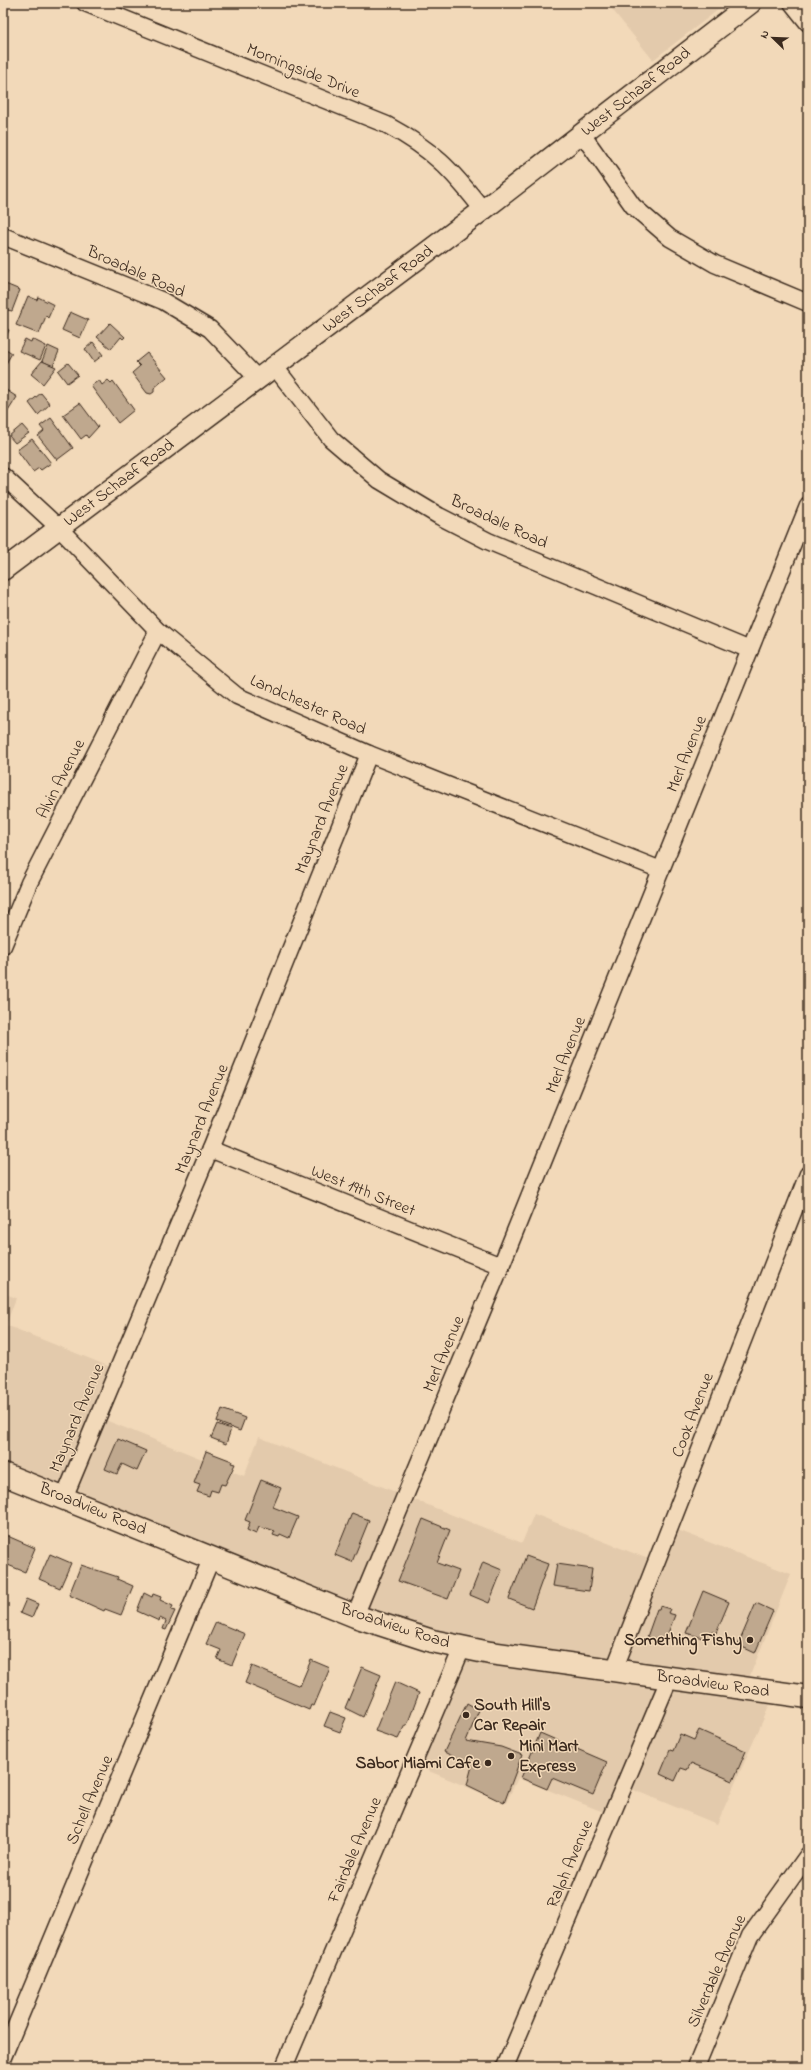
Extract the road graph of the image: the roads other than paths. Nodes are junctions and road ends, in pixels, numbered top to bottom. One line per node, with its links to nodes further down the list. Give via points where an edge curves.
1 (85, 3): 6 (street, Morningside Drive, via 387,125 436,156)
2 (750, 3): 5 (street, West Schaaf Road)
3 (792, 3): 4 (street)
4 (808, 23)
5 (582, 134): 6 (street, West Schaaf Road); 8 (street, via 633,206 670,238 716,264)
6 (483, 210): 9 (street, West Schaaf Road)
7 (3, 236): 10 (street, Broadale Road, via 163,301 210,329)
8 (808, 303)
9 (275, 367): 10 (street, West Schaaf Road); 16 (street, Broadale Road, via 331,439 386,484 439,516 488,541)
10 (258, 379): 13 (street, West Schaaf Road)
11 (3, 476): 13 (street, Landchester Road)
12 (808, 506): 16 (street, Merl Avenue)
13 (59, 528): 14 (street, West Schaaf Road); 15 (street, Landchester Road)
14 (3, 570)
15 (158, 631): 17 (street, Landchester Road, via 237,696); 19 (street, Alvin Avenue, via 29,882)
16 (750, 650): 18 (street, Merl Avenue)
17 (369, 754): 18 (street, Landchester Road); 20 (street, Maynard Avenue)
18 (661, 870): 22 (street, Merl Avenue)
19 (3, 946)
20 (210, 1149): 22 (street, West 19th Street); 24 (street, Maynard Avenue)
21 (808, 1174): 28 (street, Cook Avenue)
22 (501, 1266): 26 (street, Merl Avenue)
23 (3, 1474): 24 (main road, Broadview Road)
24 (64, 1498): 25 (main road, Broadview Road)
25 (212, 1557): 26 (main road, Broadview Road); 32 (street, Schell Avenue)
26 (355, 1616): 27 (main road, Broadview Road)
27 (462, 1648): 28 (main road, Broadview Road); 33 (street, Fairdale Avenue)
28 (614, 1670): 29 (main road, Broadview Road)
29 (670, 1677): 30 (main road, Broadview Road); 34 (street, Ralph Avenue)
30 (808, 1697)
31 (808, 1855): 35 (street, Silverdale Avenue, via 750,1936)
32 (3, 2057)
33 (284, 2067)
34 (505, 2067)
35 (696, 2067)

